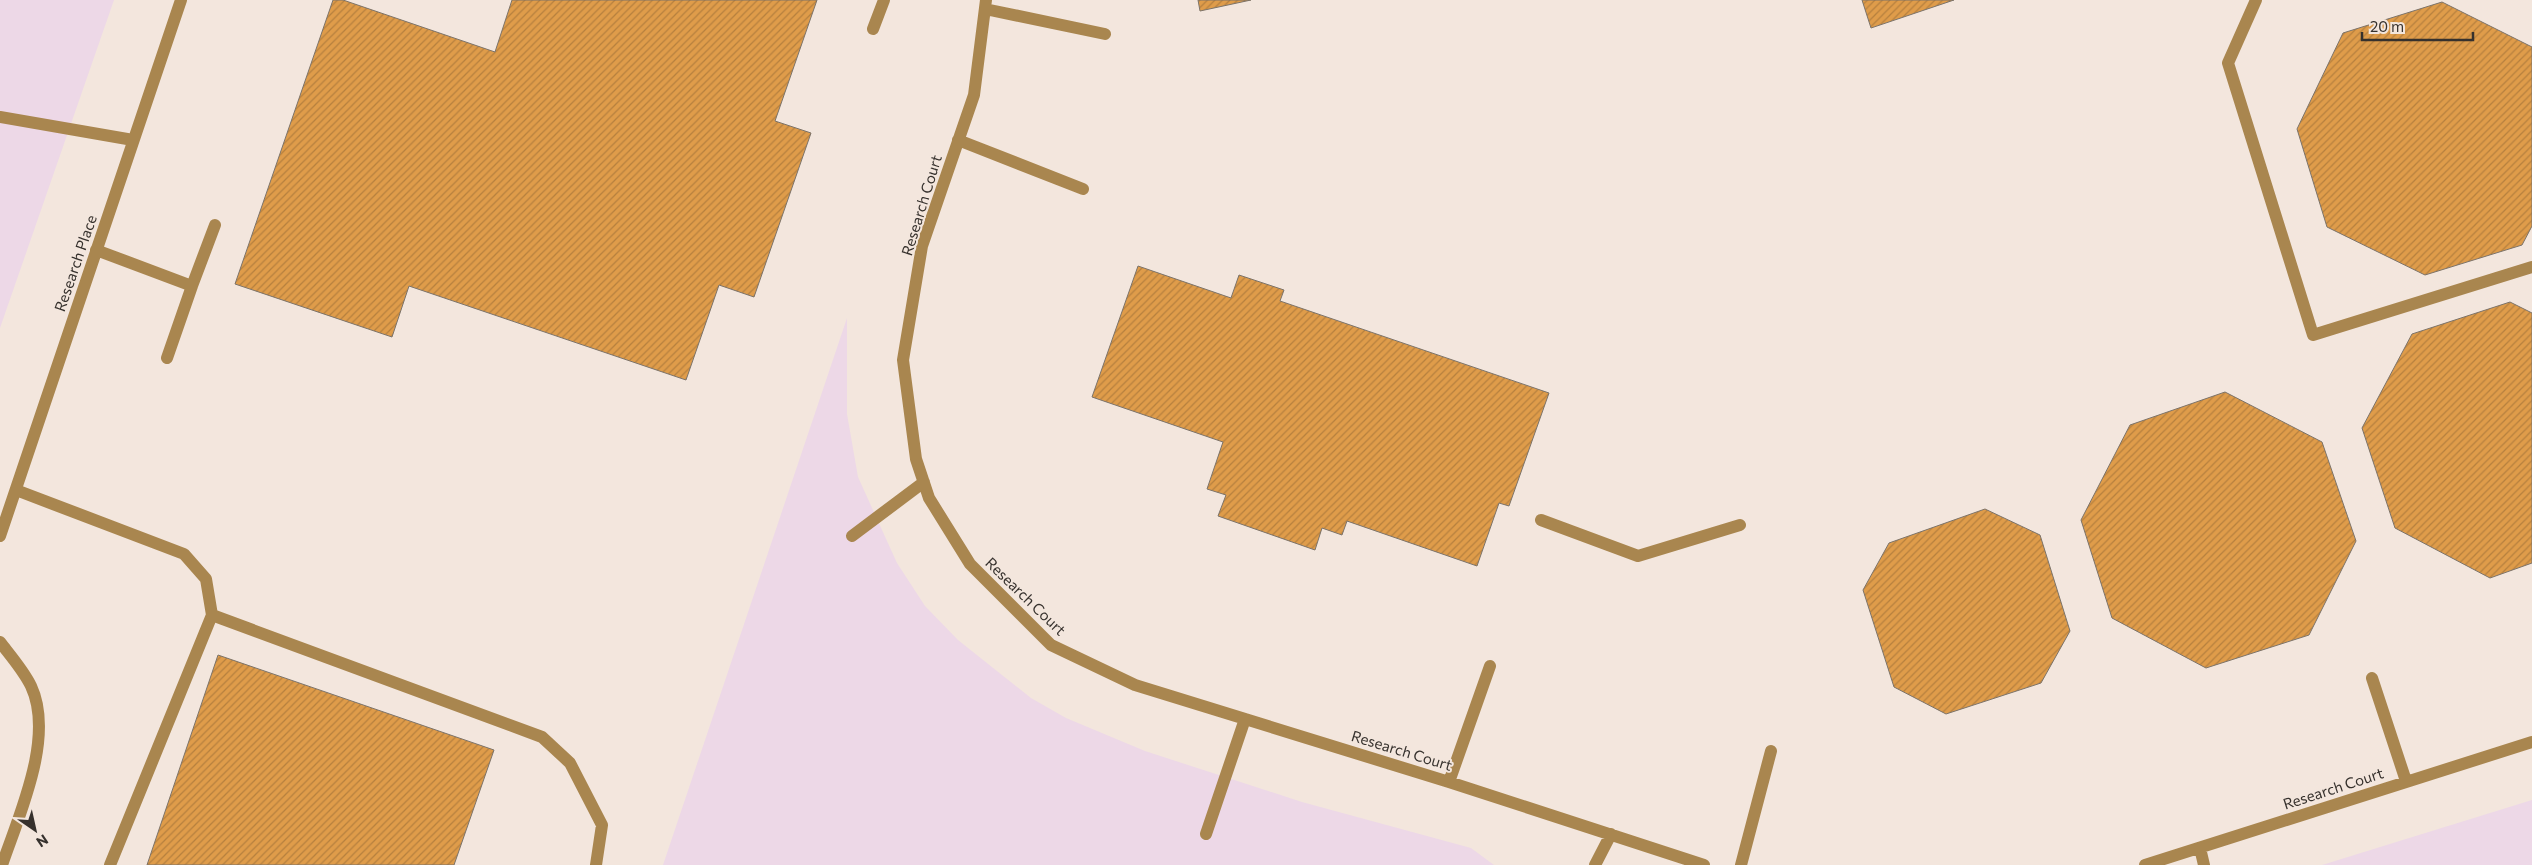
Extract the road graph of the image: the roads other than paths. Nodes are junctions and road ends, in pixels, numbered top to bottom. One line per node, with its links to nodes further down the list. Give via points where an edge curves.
1 (181, 0): 8 (street, Research Place)
2 (884, 0): 5 (street)
3 (2256, 0): 13 (street, via 2228,64 2313,335)
4 (986, 4): 6 (street); 9 (street, Research Court, via 974,95)
5 (873, 29)
6 (1105, 34)
7 (0, 117): 8 (street)
8 (134, 140): 12 (street, Research Place)
9 (958, 140): 10 (street); 16 (street, Research Court, via 922,246 902,360 916,459)
10 (1083, 189)
11 (215, 225): 14 (street)
12 (96, 250): 14 (street); 17 (street, Research Place)
13 (2532, 268)
14 (192, 286): 15 (street)
15 (167, 358)
16 (924, 482): 21 (street); 26 (street, Research Court, via 929,498 970,564 1051,645 1135,685)
17 (16, 490): 20 (street, Research Place); 22 (street, via 184,554 206,579)
18 (1541, 520): 19 (street, via 1638,556)
19 (1740, 525)
20 (0, 536)
21 (852, 536)
22 (212, 615): 35 (street); 36 (street, via 542,737 570,763 602,826)
23 (0, 642): 34 (street, via 31,686 39,719 37,754)
24 (1490, 666): 30 (street)
25 (2372, 678): 29 (street)
26 (1245, 719): 30 (street, Research Court); 31 (street)
27 (2532, 742): 29 (street, Research Court)
28 (1771, 751): 39 (street)
29 (2406, 781): 33 (street, Research Court)
30 (1449, 782): 32 (street, Research Court)
31 (1206, 834)
32 (1611, 834): 37 (street); 38 (street, Research Court)
33 (2200, 848): 40 (street, Research Court); 41 (street)
34 (2, 865)
35 (110, 865)
36 (596, 865)
37 (1595, 865)
38 (1704, 865)
39 (1741, 865)
40 (2145, 865)
41 (2204, 865)

